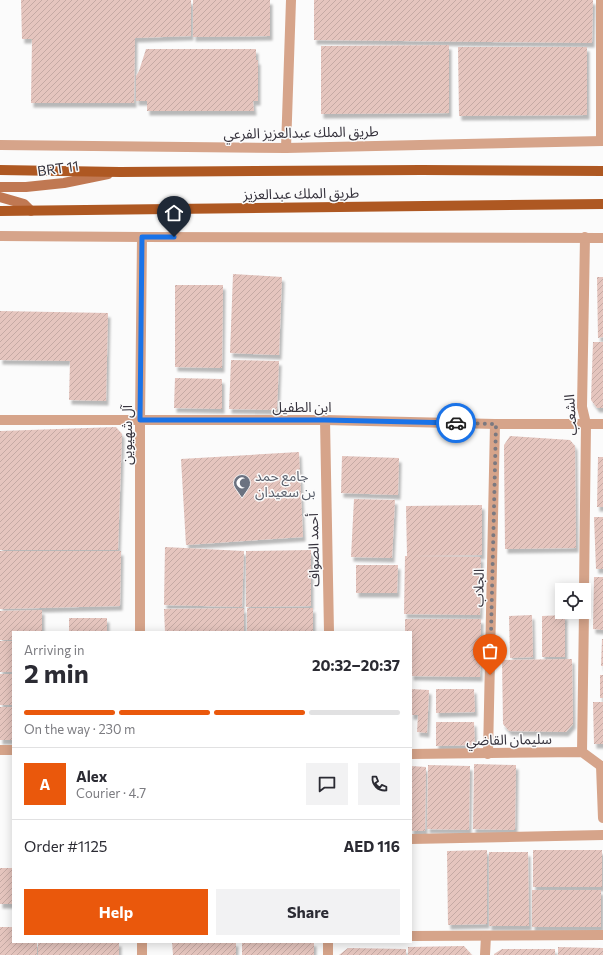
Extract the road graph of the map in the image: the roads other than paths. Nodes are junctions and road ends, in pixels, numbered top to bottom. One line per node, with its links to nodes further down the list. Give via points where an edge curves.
1 (291, 0): 5 (street)
2 (601, 0): 3 (street)
3 (602, 141): 5 (street, طريق الملك عبدالعزيز الفرعي)
4 (0, 145): 5 (street, طريق الملك عبدالعزيز الفرعي)
5 (286, 148)
6 (0, 170): 8 (main road, طريق الملك عبدالعزيز)
7 (603, 171): 8 (main road, طريق الملك عبدالعزيز)
8 (120, 172): 9 (main road, BRT 11, via 64,183)
9 (0, 187)
10 (0, 198): 13 (main road, via 24,204)
11 (603, 204): 13 (main road, طريق الملك عبدالعزيز)
12 (0, 211): 13 (main road, طريق الملك عبدالعزيز)
13 (32, 211)
14 (0, 236): 15 (street)
15 (142, 237): 16 (street); 19 (street, آل شهيوين)
16 (585, 237): 17 (street); 22 (street, الشعب, via 582,406)
17 (603, 238)
18 (0, 420): 19 (street, ابن الطفيل)
19 (140, 420): 20 (street, ابن الطفيل); 26 (street, آل شهيوين)
20 (325, 420): 21 (street, ابن الطفيل); 27 (street, أحمد الصواف)
21 (496, 424): 22 (street, ابن الطفيل); 32 (street, الجلاب)
22 (586, 424): 23 (street, ابن الطفيل); 24 (street, الشعب)
23 (603, 424)
24 (584, 583)
25 (584, 619): 30 (street)
26 (140, 631)
27 (329, 631)
28 (0, 750): 29 (street)
29 (12, 750)
30 (582, 752): 32 (street, سليمان القاضي); 33 (street)
31 (412, 754): 32 (street, سليمان القاضي)
32 (488, 754)
33 (602, 766): 34 (street)
34 (603, 818)
35 (603, 834): 36 (street)
36 (412, 839)
37 (603, 935): 39 (street)
38 (412, 936): 39 (street)
39 (486, 936): 44 (street)
40 (142, 943): 42 (street)
41 (328, 943): 43 (street)
42 (142, 955)
43 (328, 955)
44 (485, 955)

